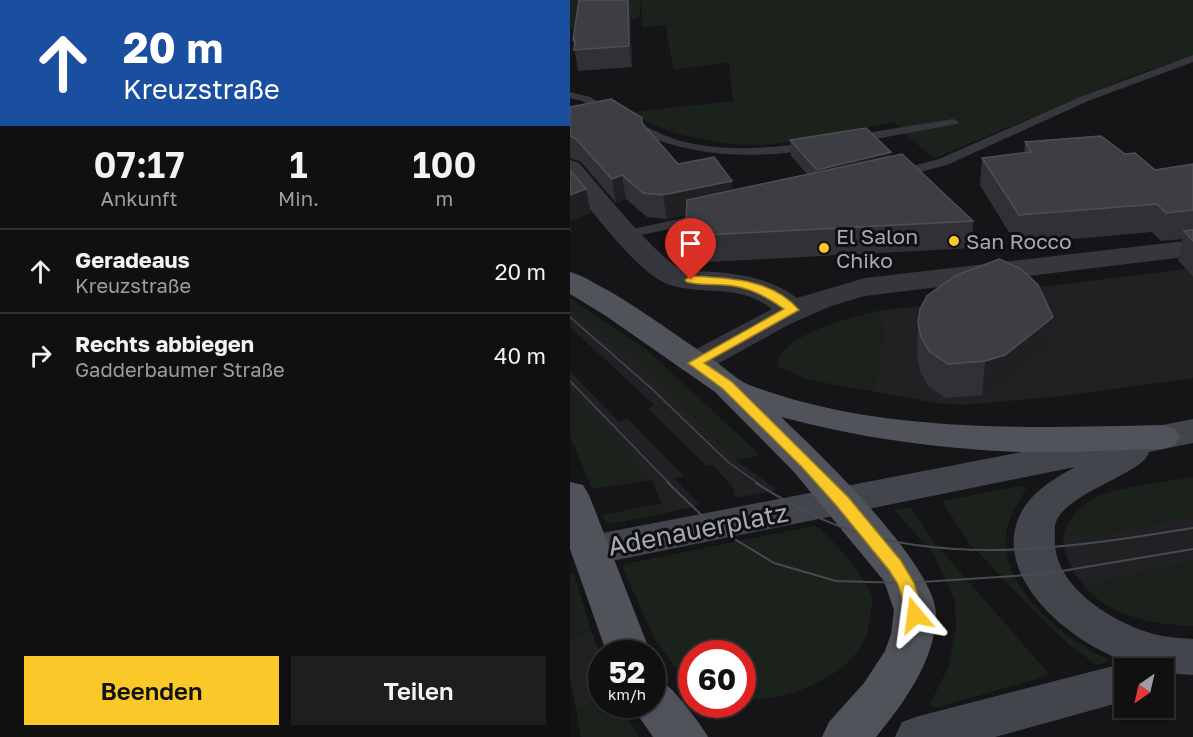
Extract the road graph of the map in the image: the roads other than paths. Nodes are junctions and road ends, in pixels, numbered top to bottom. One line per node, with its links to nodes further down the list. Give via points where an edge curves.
1 (1193, 58): 7 (lane, via 1084,99 942,162)
2 (570, 95): 5 (lane, via 605,107 659,140 707,150 776,152)
3 (953, 122): 4 (lane)
4 (847, 140)
5 (823, 144)
6 (570, 168): 9 (street)
7 (887, 177)
8 (718, 215): 9 (lane)
9 (627, 234): 12 (street, via 663,272 679,278 756,287)
10 (1193, 248): 12 (street, via 866,287 832,294)
11 (570, 281): 13 (main road)
12 (793, 310): 13 (street)
13 (695, 363): 14 (main road)
14 (727, 385): 15 (main road, via 778,406 905,432 1021,440); 17 (main road)
15 (1178, 434): 17 (main road, Adenauerplatz); 20 (main road, via 1075,483 1054,498 1036,521 1034,549 1039,566 1059,597 1091,625 1147,652 1179,659)
16 (570, 495): 18 (main road)
17 (842, 501): 18 (main road, Adenauerplatz); 26 (main road, via 895,565 906,583 915,615 908,651 872,709)
18 (581, 552): 19 (main road, Adenauerplatz)
19 (622, 640)
20 (1193, 657)
21 (1193, 663): 22 (main road)
22 (1174, 668)
23 (1114, 685): 27 (main road)
24 (666, 718): 25 (main road)
25 (684, 737)
26 (846, 737)
27 (919, 737)

